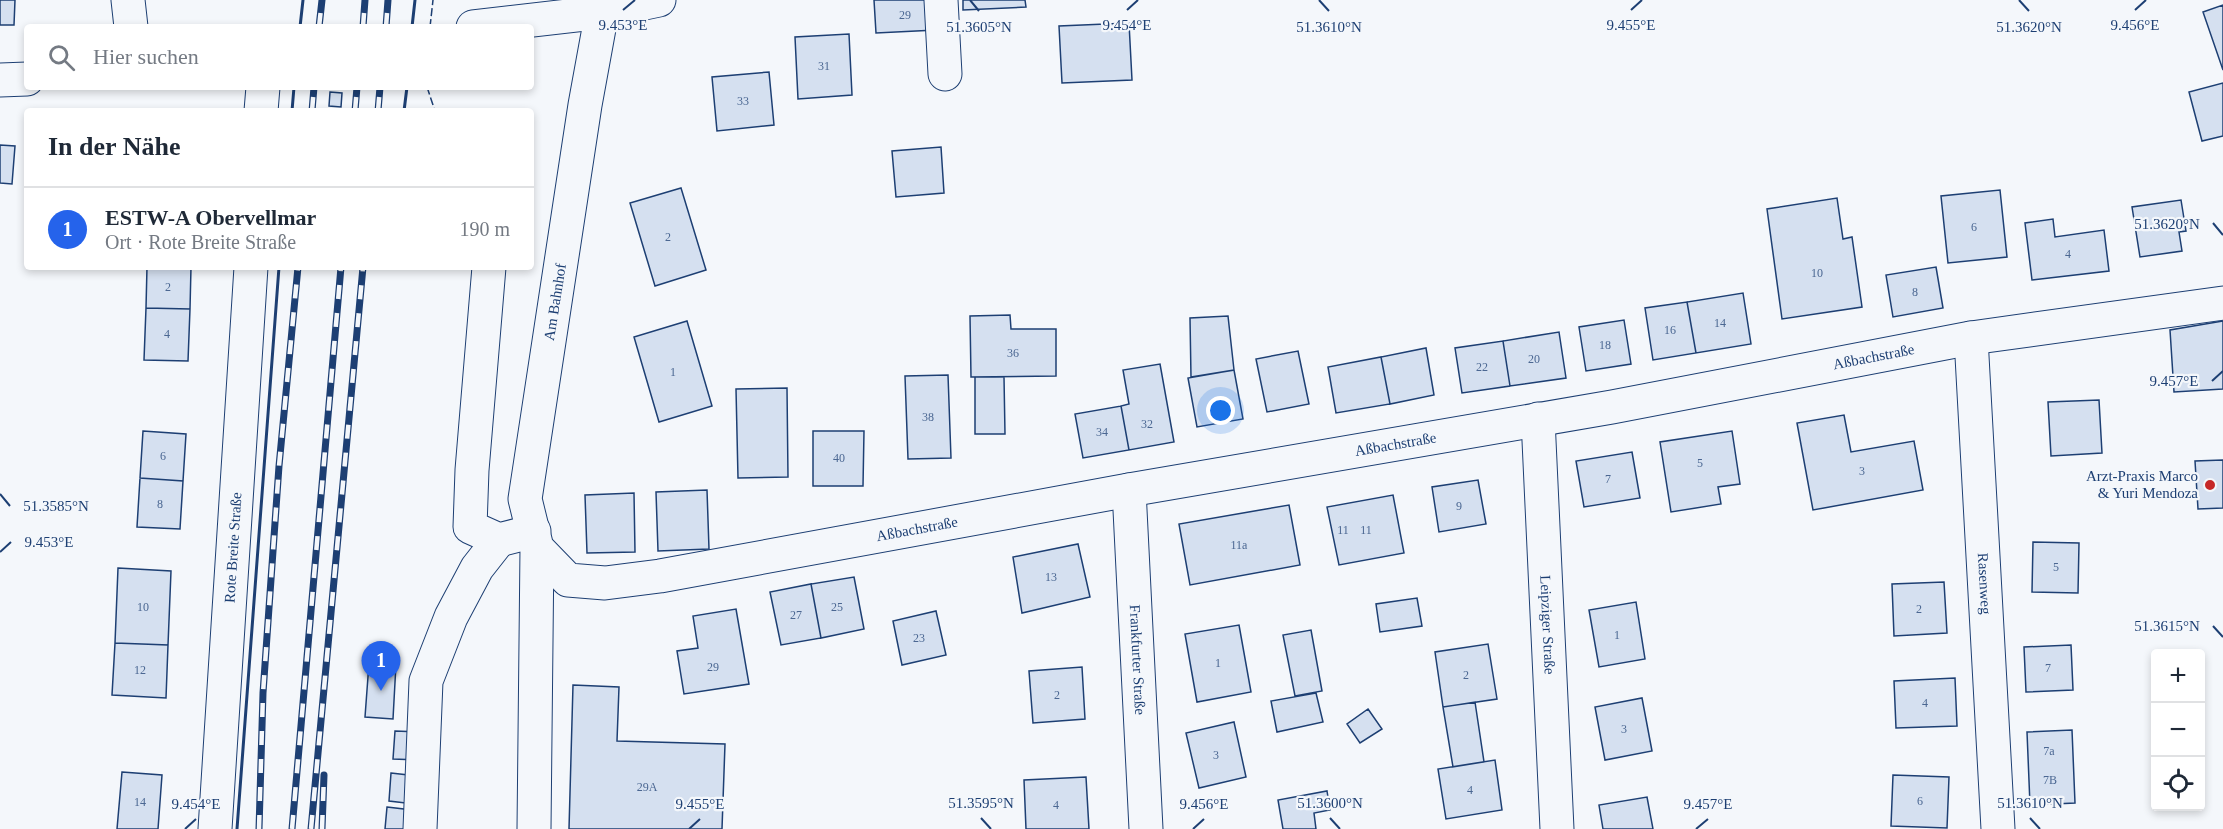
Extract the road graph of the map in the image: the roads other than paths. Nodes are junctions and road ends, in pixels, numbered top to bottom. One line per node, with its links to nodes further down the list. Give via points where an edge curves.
1 (128, 0): 5 (street)
2 (659, 0): 4 (street)
3 (941, 0): 7 (street)
4 (602, 12): 6 (street); 19 (street, Am Bahnhof, via 525,499)
5 (131, 24)
6 (496, 24)
7 (945, 74)
8 (24, 79): 9 (street)
9 (0, 80)
10 (262, 90): 11 (street)
11 (261, 108)
12 (251, 270): 21 (street, Rote Breite Straße)
13 (489, 270): 18 (street, via 470,527)
14 (2223, 303): 15 (street, Aßbachstraße)
15 (1971, 338): 16 (street, Aßbachstraße); 26 (street, Rasenweg)
16 (1538, 419): 17 (street, Aßbachstraße); 25 (street, Leipziger Straße)
17 (1129, 490): 20 (street, Aßbachstraße, via 660,576 605,583); 24 (street, Frankfurter Straße)
18 (499, 540): 19 (street); 22 (street, via 477,567 451,617 426,681)
19 (535, 540): 20 (street, Am Bahnhof); 23 (street)
20 (568, 580)
21 (215, 829)
22 (420, 829)
23 (534, 829)
24 (1146, 829)
25 (1557, 829)
26 (1998, 829)

